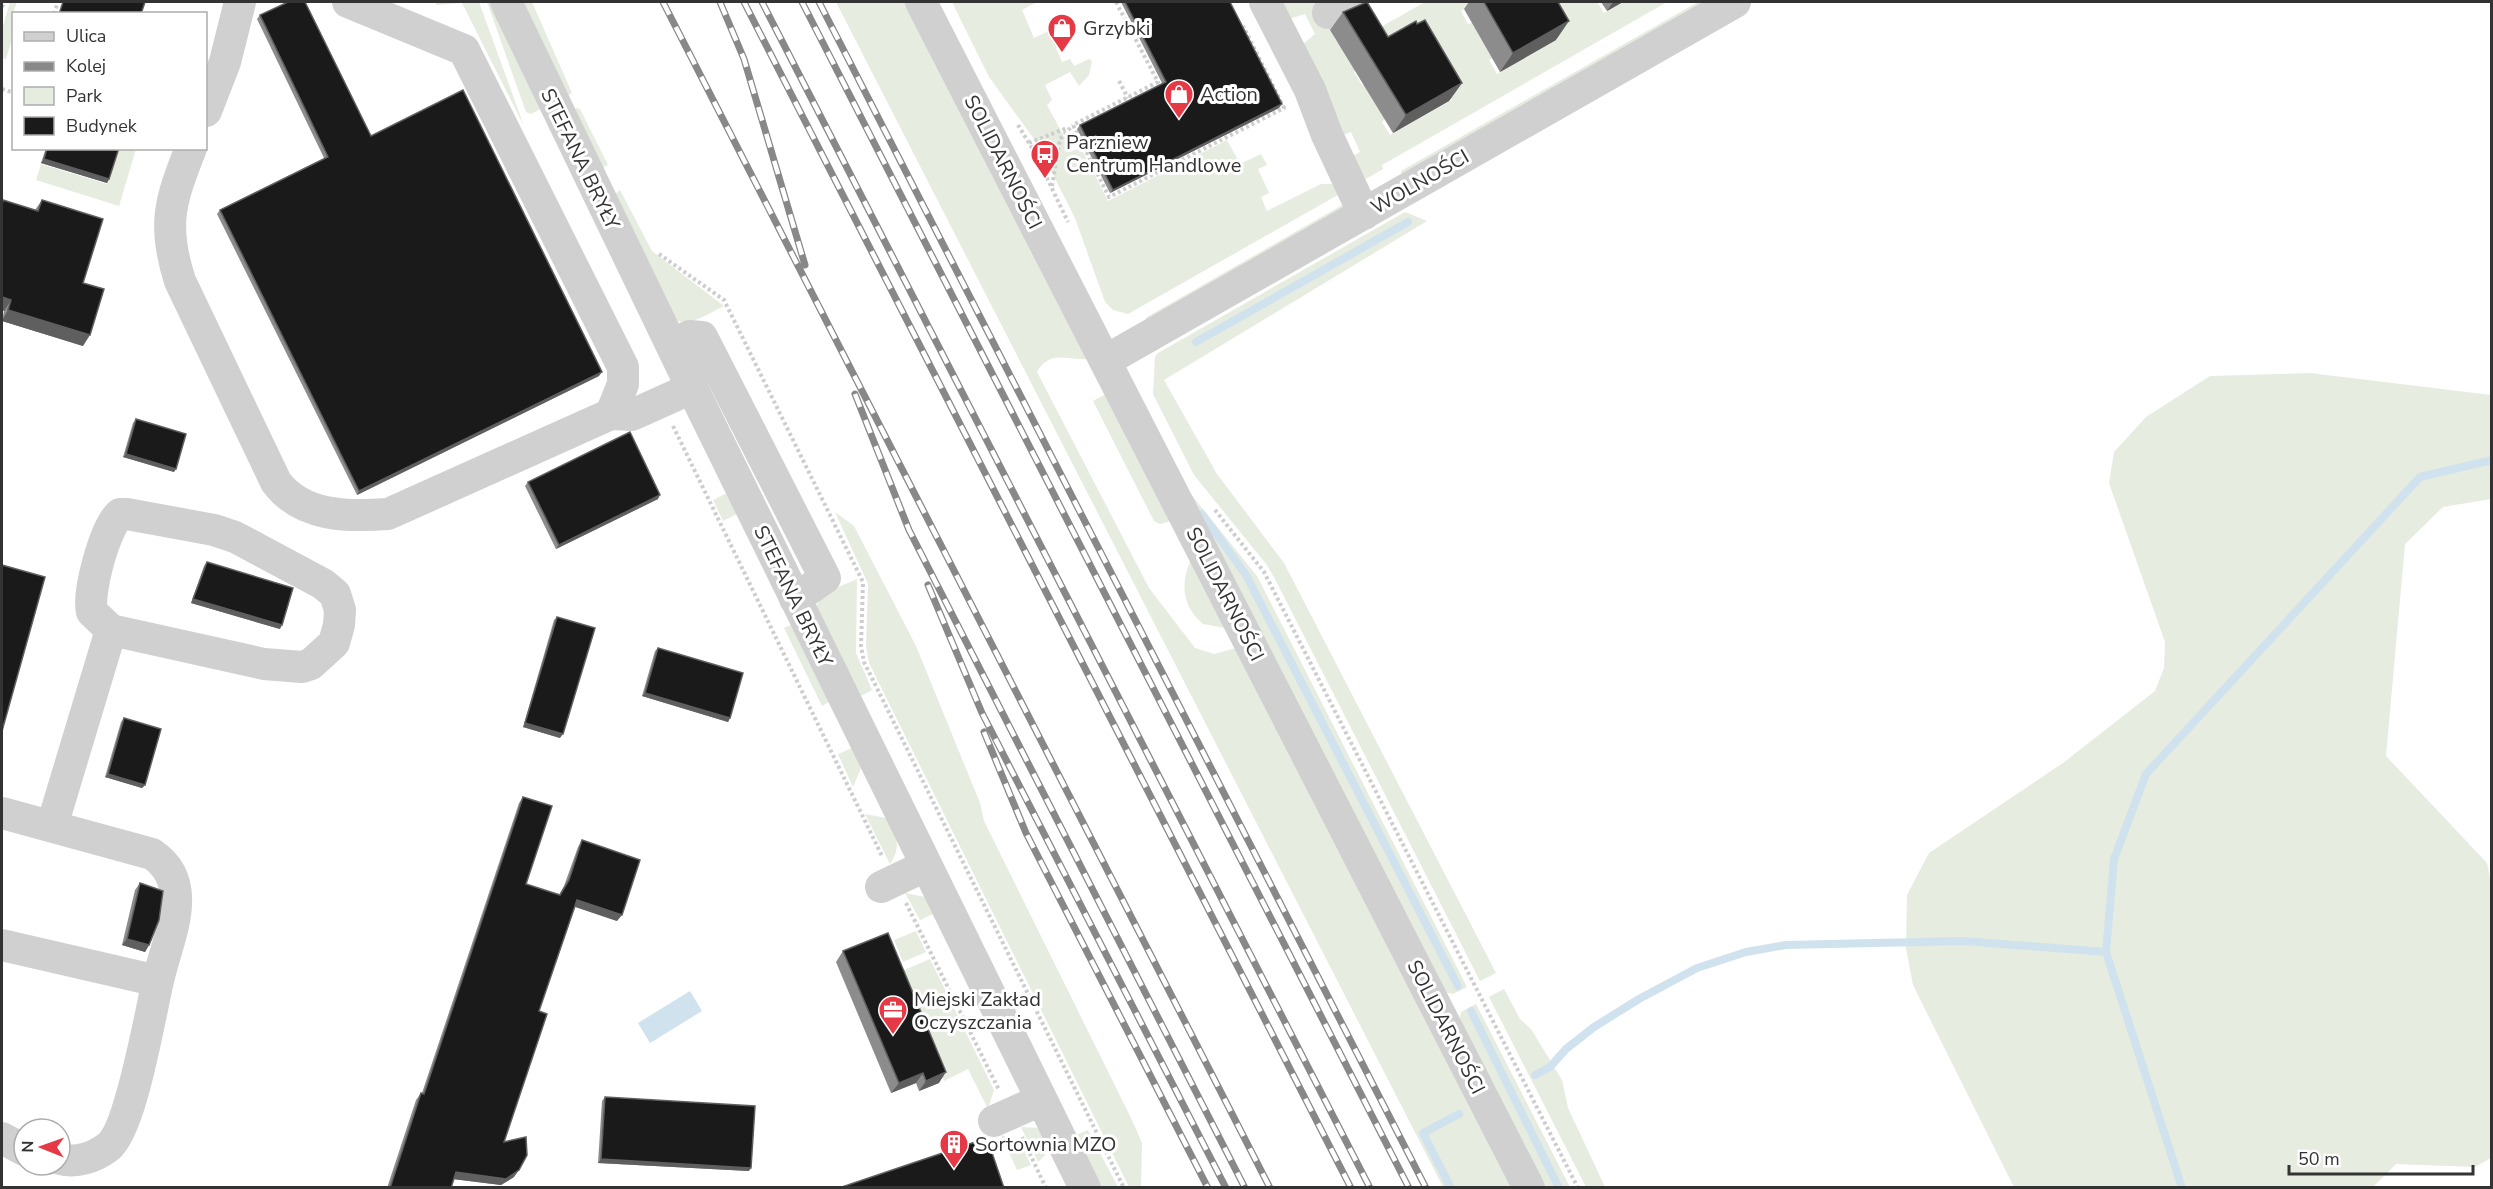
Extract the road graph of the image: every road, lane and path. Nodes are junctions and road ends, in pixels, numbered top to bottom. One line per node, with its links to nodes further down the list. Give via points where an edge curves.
1 (4, 2): 8 (path)
2 (240, 2): 14 (street, via 225,62)
3 (348, 2): 24 (street, via 464,50 623,367 623,384)
4 (506, 2): 20 (street, STEFANA BRYŁY)
5 (921, 2): 21 (street, SOLIDARNOŚCI)
6 (1116, 2): 13 (path, via 1158,82)
7 (1735, 2): 19 (street, WOLNOŚCI)
8 (2, 7)
9 (1301, 15): 11 (path); 19 (street)
10 (1238, 18): 11 (path)
11 (1242, 26): 15 (path, via 1284,108 1109,197)
12 (1119, 81): 13 (path)
13 (1128, 98): 15 (path)
14 (207, 108)
15 (1070, 126): 16 (path); 18 (path, via 1060,139)
16 (1029, 143)
17 (190, 150): 24 (street, via 169,212 173,259 255,440 285,495 323,512 388,514)
18 (1052, 187)
19 (1364, 214): 21 (street, WOLNOŚCI)
20 (671, 344): 22 (street, STEFANA BRYŁY); 26 (street, via 690,336 702,337 825,578)
21 (1105, 361): 39 (street, SOLIDARNOŚCI)
22 (692, 388): 23 (street); 26 (street, STEFANA BRYŁY)
23 (662, 403): 24 (street, via 632,415); 31 (path)
24 (611, 414)
25 (1213, 508): 40 (path, via 1264,572)
26 (795, 600): 30 (street, STEFANA BRYŁY)
27 (111, 630): 27 (street, via 252,662 302,667 334,643 340,610 335,594 323,584 235,537 127,514 114,519 110,528 90,600 92,612); 29 (street)
28 (2, 813): 29 (street)
29 (52, 826): 33 (street, via 137,848 167,867 177,890 176,905)
30 (925, 866): 31 (street); 34 (street, STEFANA BRYŁY)
31 (888, 884): 35 (path)
32 (3, 952): 33 (street)
33 (158, 981): 36 (street, via 119,1133 109,1147 81,1160)
34 (1041, 1100): 35 (street); 38 (street, STEFANA BRYŁY)
35 (1002, 1118): 37 (path)
36 (72, 1160)
37 (1046, 1188)
38 (1085, 1188)
39 (1529, 1188)
40 (1578, 1188)

